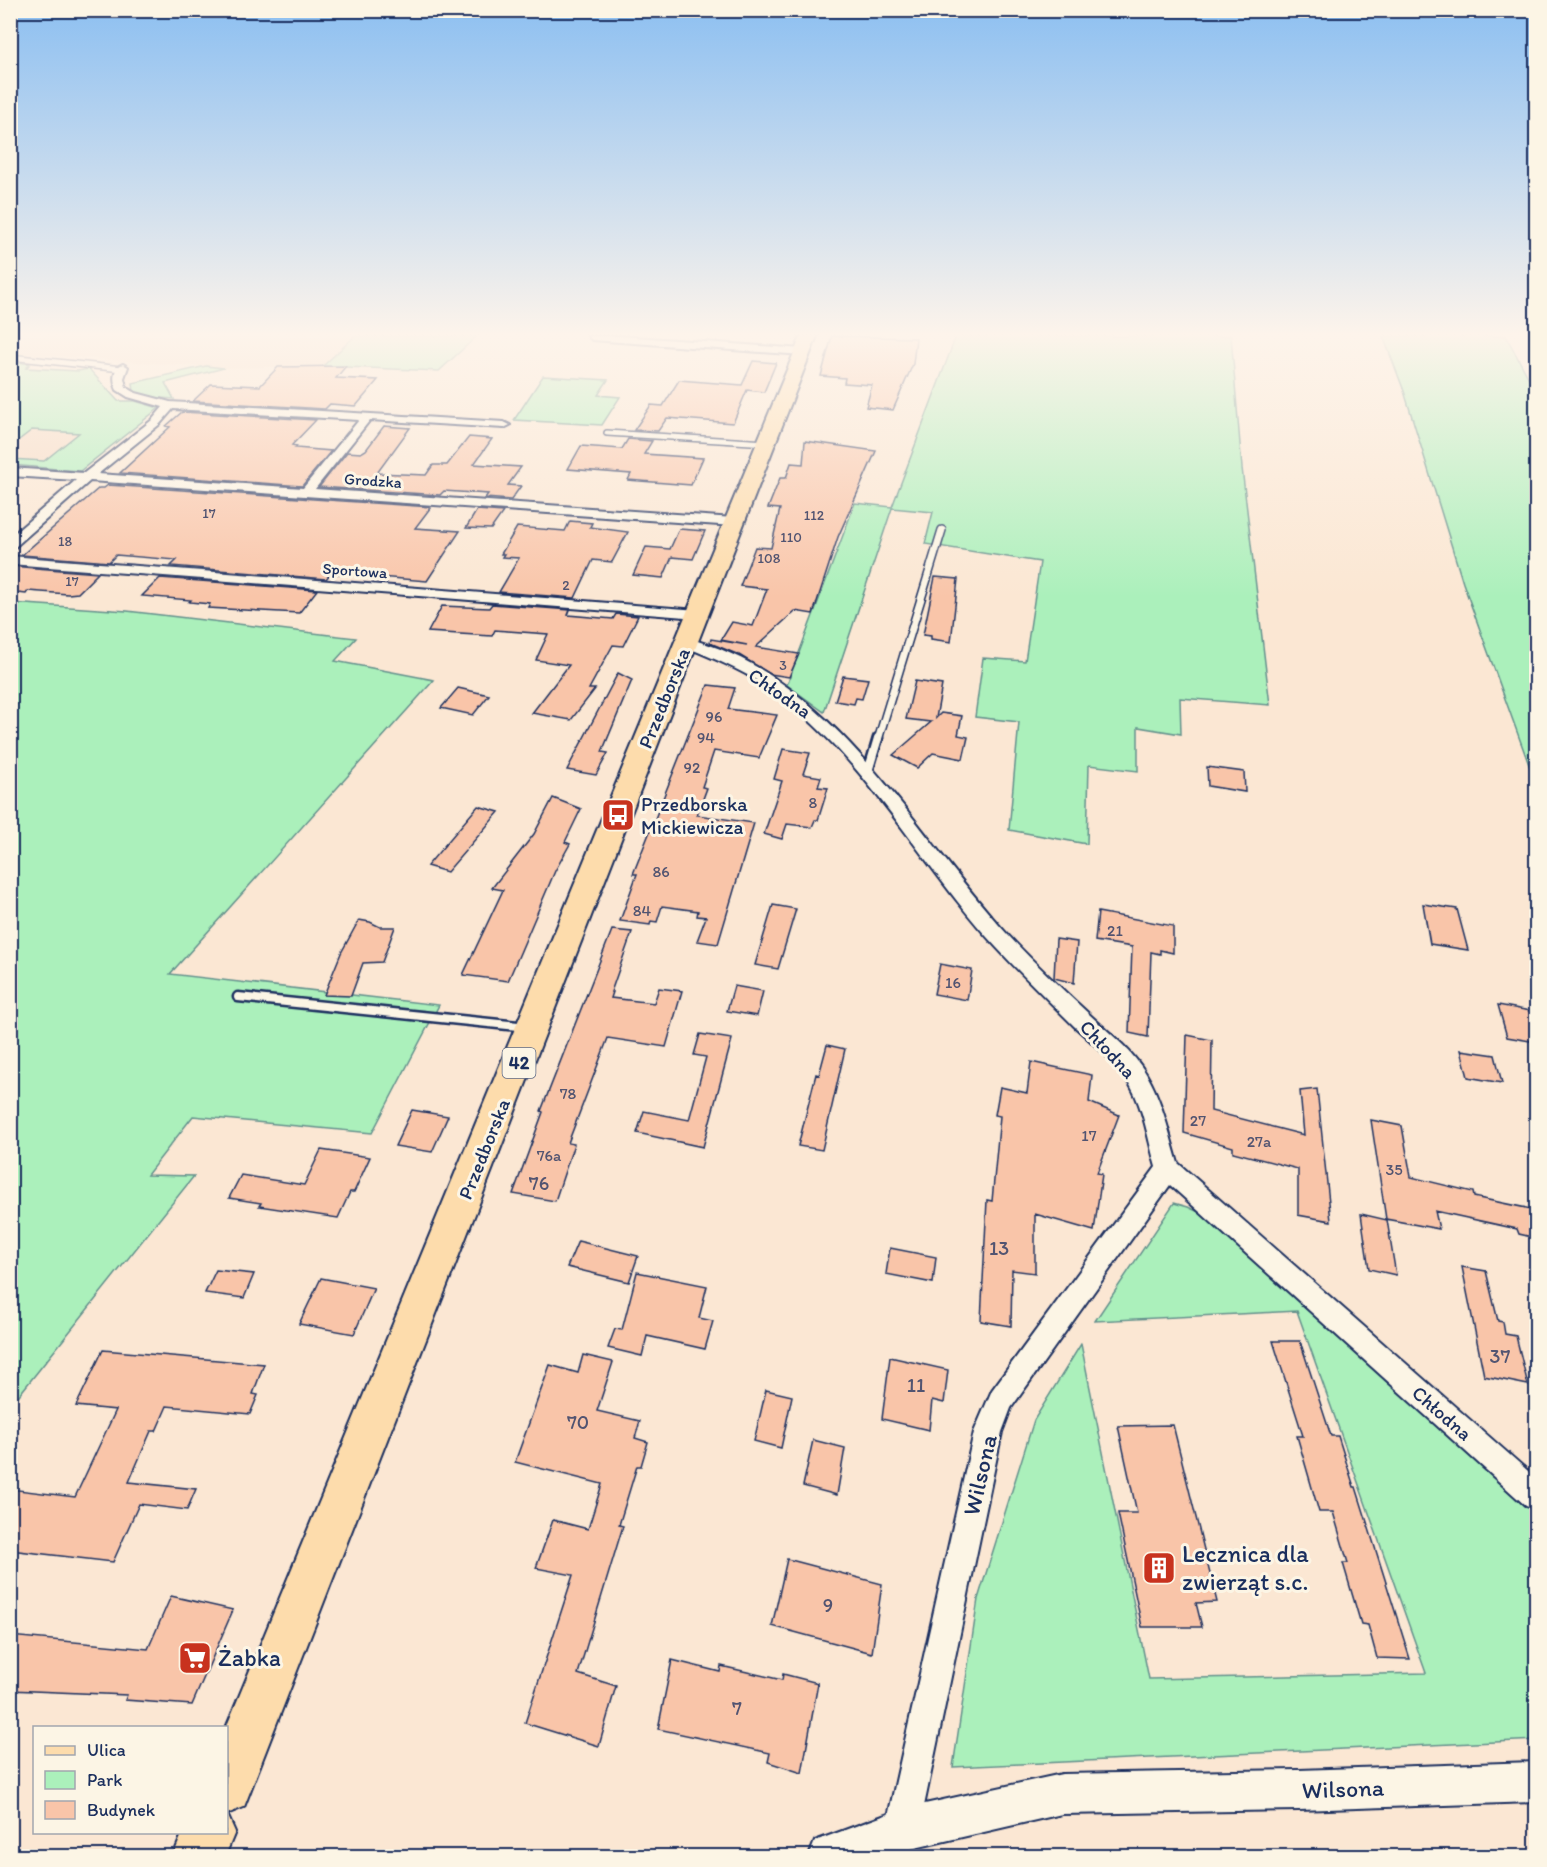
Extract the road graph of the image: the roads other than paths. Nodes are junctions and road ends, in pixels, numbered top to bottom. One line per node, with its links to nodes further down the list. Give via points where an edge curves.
1 (155, 423): 9 (street)
2 (362, 423): 10 (street)
3 (472, 423): 5 (street)
4 (774, 423): 7 (main road, Przedborska / 42)
5 (504, 425)
6 (607, 433): 7 (lane)
7 (766, 443): 11 (main road, Przedborska / 42)
8 (10, 472): 9 (street, Grodzka)
9 (87, 477): 10 (street, Grodzka); 13 (street)
10 (307, 492): 11 (street, Grodzka)
11 (734, 522): 15 (main road, Przedborska / 42)
12 (942, 530): 16 (lane)
13 (10, 544)
14 (10, 560): 15 (street, Sportowa)
15 (692, 628): 16 (street, Chłodna, via 707,648 756,674 829,729); 18 (main road, Przedborska / 42)
16 (867, 775): 19 (street, Chłodna, via 999,938 1130,1068 1146,1096)
17 (238, 997): 18 (lane)
18 (533, 1027): 22 (main road, Przedborska / 42)
19 (1168, 1170): 20 (street, Chłodna); 23 (street, Wilsona, via 1001,1399 988,1432)
20 (1536, 1496)
21 (1536, 1782): 23 (street, Wilsona, via 1062,1794)
22 (228, 1784)
23 (902, 1830): 26 (street, Wilsona)
24 (209, 1834): 25 (main road)
25 (199, 1857)
26 (830, 1857)

